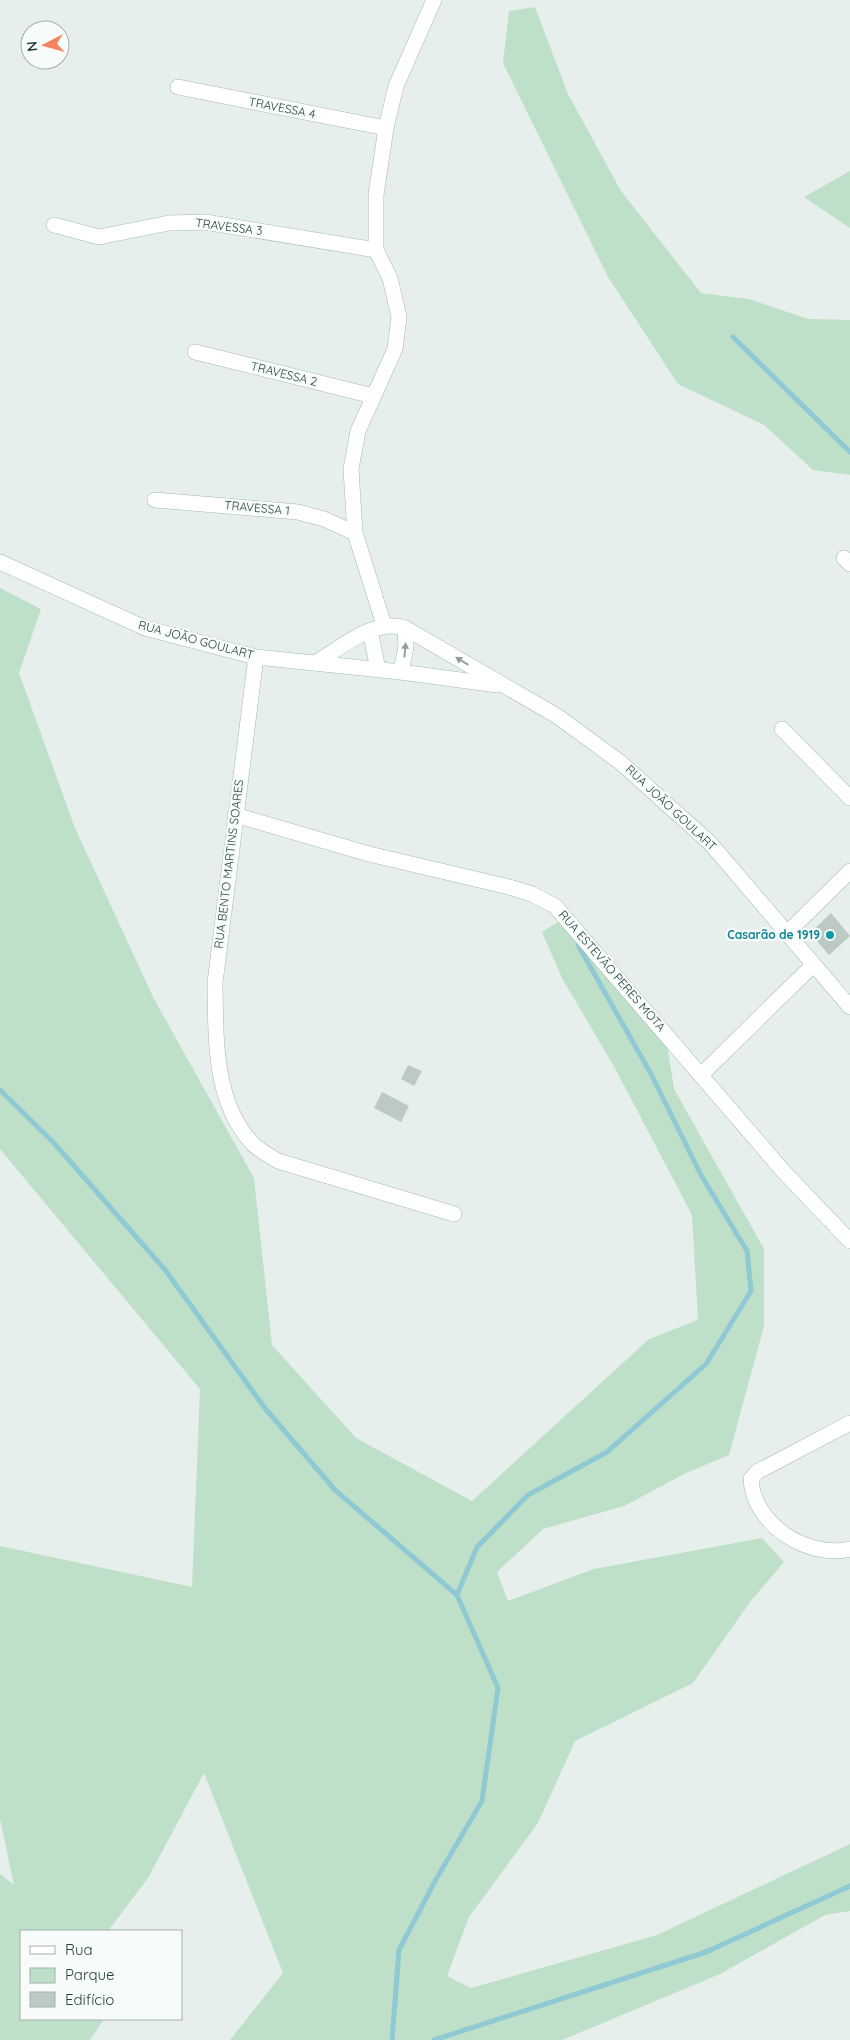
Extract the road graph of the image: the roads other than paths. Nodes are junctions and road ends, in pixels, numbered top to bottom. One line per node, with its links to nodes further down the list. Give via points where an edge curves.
1 (434, 0): 3 (street, via 396,86)
2 (178, 87): 3 (street, TRAVESSA 4)
3 (386, 128): 5 (street, via 376,194)
4 (54, 226): 5 (street, TRAVESSA 3, via 99,237 169,223 206,222)
5 (376, 250): 7 (street, via 390,278 399,317 395,349)
6 (195, 352): 7 (street, TRAVESSA 2)
7 (373, 396): 9 (street, via 358,431 351,469)
8 (155, 500): 9 (street, TRAVESSA 1, via 298,512)
9 (355, 533): 11 (street)
10 (0, 562): 13 (street, RUA JOÃO GOULART, via 144,628)
11 (377, 628): 12 (street, RUA JOÃO GOULART, via 395,624); 14 (street); 15 (street)
12 (405, 628): 16 (street, one-way to 12, via 406,647); 17 (street, RUA JOÃO GOULART, one-way to 12)
13 (256, 657): 14 (street, RUA JOÃO GOULART); 20 (street, RUA BENTO MARTINS SOARES)
14 (315, 663): 15 (street, RUA JOÃO GOULART)
15 (378, 669): 16 (street, RUA JOÃO GOULART)
16 (401, 672): 17 (street, RUA JOÃO GOULART)
17 (504, 686): 22 (street, RUA JOÃO GOULART, via 557,716 620,762 710,843)
18 (782, 729): 19 (street)
19 (850, 798)
20 (235, 815): 25 (street, RUA ESTEVÃO PERES MOTA, via 369,854 510,887 555,906); 26 (street, RUA BENTO MARTINS SOARES, via 215,983 220,1071 230,1112 253,1144 278,1161)
21 (850, 871): 22 (street)
22 (787, 933): 23 (street, RUA JOÃO GOULART)
23 (813, 965): 24 (street, RUA JOÃO GOULART); 25 (street)
24 (850, 1007)
25 (702, 1074): 27 (street, RUA ESTEVÃO PERES MOTA, via 784,1172)
26 (454, 1214)
27 (850, 1241)
28 (850, 1423): 29 (street, via 751,1478 758,1506 777,1530 811,1548)
29 (850, 1549)

